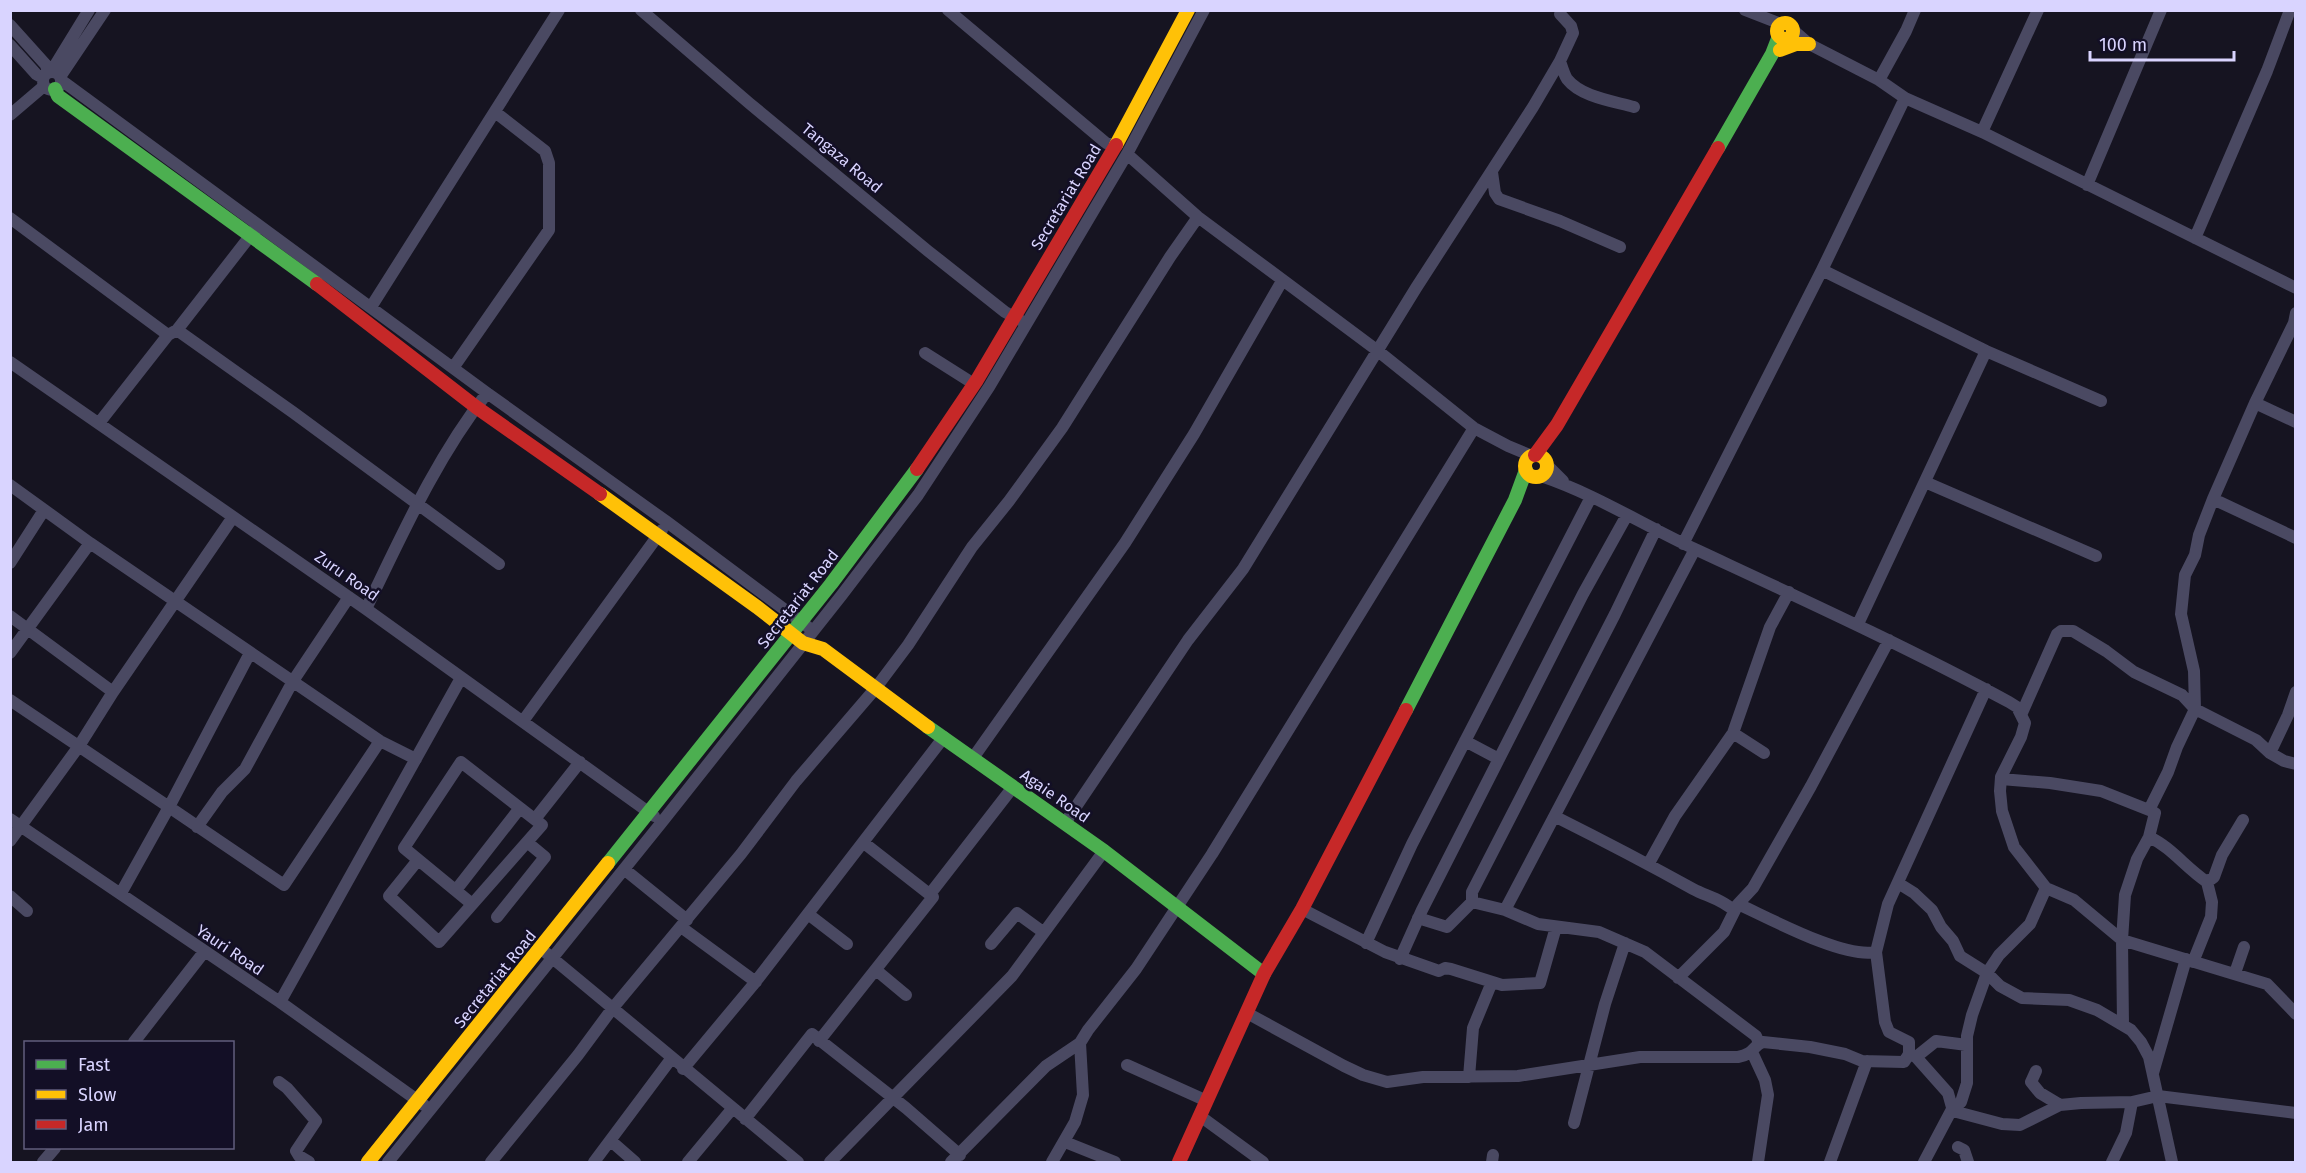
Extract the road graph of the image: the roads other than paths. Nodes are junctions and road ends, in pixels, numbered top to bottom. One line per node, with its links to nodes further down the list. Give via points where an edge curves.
1 (89, 10): 20 (street)
2 (105, 10): 20 (street)
3 (559, 10): 24 (street)
4 (641, 10): 40 (street, Tangaza Road, via 928,251)
5 (948, 10): 27 (street, via 1106,143)
6 (1188, 10): 27 (street, Secretariat Road)
7 (1204, 10): 27 (street, Secretariat Road)
8 (1745, 10): 15 (street)
9 (1915, 10): 21 (street)
10 (2038, 10): 26 (street)
11 (2161, 10): 29 (street)
12 (2290, 10): 33 (street)
13 (1560, 14): 19 (street, via 1573,30)
14 (10, 25): 20 (street, via 46,65)
15 (1787, 26): 16 (street); 18 (street)
16 (1808, 43): 18 (street, via 1790,46); 21 (street)
17 (10, 45): 20 (street, via 36,74)
18 (1771, 56): 56 (street)
19 (1560, 61): 23 (street, via 1574,86); 28 (street)
20 (52, 79): 25 (street); 32 (street, via 58,96)
21 (1879, 80): 22 (street)
22 (1905, 98): 26 (street); 35 (street)
23 (1634, 107)
24 (495, 112): 38 (street); 47 (street, via 545,152 549,163 549,230)
25 (10, 115)
26 (1982, 132): 29 (street)
27 (1122, 150): 30 (street); 40 (street, Secretariat Road); 41 (street, Secretariat Road)
28 (1492, 171): 34 (street, via 1499,199); 43 (street)
29 (2087, 185): 33 (street)
30 (1198, 217): 36 (street); 91 (street, via 1062,428 972,548)
31 (10, 218): 42 (street)
32 (255, 230): 38 (street); 42 (street); 52 (street)
33 (2195, 238): 37 (street)
34 (1620, 247)
35 (1822, 270): 44 (street); 70 (street)
36 (1282, 281): 43 (street); 106 (street, via 1194,434 1125,543)
37 (2295, 288)
38 (371, 307): 47 (street)
39 (2295, 312): 51 (street, via 2294,323)
40 (1014, 317): 41 (street, Tangaza Road); 48 (street, Secretariat Road)
41 (1027, 324): 82 (street, Secretariat Road, via 918,495)
42 (172, 332): 54 (street); 61 (street)
43 (1378, 351): 55 (street); 122 (street, via 1243,569 1188,640)
44 (1986, 351): 50 (street); 57 (street)
45 (925, 353): 48 (street)
46 (12, 365): 54 (street, Zuru Road)
47 (453, 368): 49 (street)
48 (974, 384): 79 (street, Secretariat Road, via 902,493)
49 (487, 393): 52 (street); 65 (street)
50 (2101, 401)
51 (2254, 403): 53 (street); 60 (street)
52 (476, 407): 61 (street); 67 (street)
53 (2295, 422)
54 (99, 423): 64 (street, Zuru Road)
55 (1474, 428): 56 (street); 141 (street)
56 (1536, 466): 59 (street); 143 (street)
57 (1925, 482): 71 (street); 80 (street)
58 (10, 484): 62 (street)
59 (1591, 497): 63 (street); 102 (street)
60 (2213, 499): 68 (street); 96 (street, via 2182,595 2183,624 2194,671)
61 (417, 503): 73 (street); 77 (street)
62 (44, 510): 69 (street); 72 (street)
63 (1627, 515): 66 (street); 108 (street)
64 (233, 517): 75 (street, Zuru Road); 76 (street)
65 (667, 522): 67 (street); 79 (street)
66 (1656, 529): 70 (street); 139 (street, via 1472,892)
67 (658, 535): 83 (street); 98 (street)
68 (2295, 537)
69 (90, 543): 76 (street); 81 (street)
70 (1689, 546): 74 (street); 117 (street)
71 (2096, 556)
72 (10, 563)
73 (499, 564)
74 (1789, 592): 80 (street); 99 (street, via 1758,656)
75 (349, 597): 77 (street, Zuru Road); 90 (street)
76 (175, 602): 88 (street); 93 (street)
77 (366, 609): 89 (street, Zuru Road)
78 (10, 616): 81 (street)
79 (800, 621): 82 (street); 83 (street, Secretariat Road)
80 (1858, 624): 84 (street)
81 (28, 629): 87 (street); 93 (street)
82 (813, 631): 85 (street, Secretariat Road); 86 (street)
83 (790, 634): 85 (street); 116 (street, Secretariat Road)
84 (1889, 640): 92 (street); 142 (street, via 1753,888)
85 (803, 643): 86 (street); 120 (street, Secretariat Road)
86 (823, 649): 91 (street, Agaie Road)
87 (10, 653)
88 (250, 653): 90 (street); 113 (street)
89 (461, 678): 98 (street, Zuru Road); 107 (street)
90 (292, 681): 101 (street); 123 (street, via 245,769 222,792)
91 (875, 689): 100 (street, Agaie Road); 149 (street, via 796,781)
92 (1986, 689): 97 (street, via 2017,707); 133 (street)
93 (113, 692): 103 (street)
94 (2295, 692): 105 (street)
95 (10, 700): 103 (street)
96 (2195, 709): 97 (street, via 2182,695 2134,672 2067,630 2057,634 2051,645); 105 (street, via 2256,740); 115 (street)
97 (2021, 715): 111 (street, via 2024,730)
98 (523, 721): 109 (street, Zuru Road)
99 (1733, 733): 104 (street); 130 (street, via 1675,816)
100 (944, 737): 106 (street, Agaie Road); 127 (street)
101 (380, 741): 107 (street); 123 (street, via 284,885)
102 (1465, 741): 108 (street); 153 (street)
103 (79, 746): 113 (street); 121 (street)
104 (1764, 753)
105 (2270, 753): 110 (street)
106 (973, 758): 112 (street, Agaie Road)
107 (416, 759): 171 (street)
108 (1499, 759): 148 (street)
109 (580, 762): 116 (street, Zuru Road); 118 (street)
110 (2295, 764)
111 (2001, 779): 115 (street, via 2101,791); 134 (street, via 2007,830 2014,847)
112 (1013, 787): 122 (street, Agaie Road); 137 (street)
113 (169, 807): 123 (street); 136 (street)
114 (520, 808): 118 (street); 129 (street, via 460,762 404,848); 135 (street)
115 (2149, 810): 124 (street, via 2155,813)
116 (649, 811): 120 (street, Zuru Road); 160 (street, Secretariat Road)
117 (1556, 817): 130 (street); 145 (street)
118 (536, 819): 126 (street, via 542,825)
119 (2243, 820): 132 (street, via 2214,877)
120 (662, 822): 131 (street, Secretariat Road)
121 (16, 823): 125 (street); 136 (street, Yauri Road)
122 (1065, 823): 128 (street, Agaie Road)
123 (197, 827)
124 (2149, 837): 132 (street, via 2164,844); 152 (street, via 2125,895)
125 (10, 841)
126 (527, 842): 140 (street); 147 (street, via 545,857)
127 (864, 843): 137 (street); 146 (street)
128 (1104, 850): 141 (street, Agaie Road); 151 (street)
129 (418, 860): 135 (street); 140 (street, via 389,896 439,942)
130 (1649, 863): 142 (street)
131 (624, 868): 149 (street); 160 (street, Secretariat Road)
132 (2207, 882): 162 (street, via 2211,917)
133 (1898, 883): 159 (street); 164 (street, via 1932,910 1960,956)
134 (2046, 888): 152 (street, via 2074,900); 164 (street, via 2030,924)
135 (456, 890): 140 (street)
136 (121, 893): 158 (street, Yauri Road)
137 (930, 894): 163 (street, via 933,897)
138 (10, 896): 144 (street)
139 (1472, 902): 145 (street); 148 (street, via 1448,927)
140 (472, 904)
141 (1179, 906): 166 (street, Agaie Road); 178 (street)
142 (1736, 908): 159 (street, via 1826,942 1865,954); 167 (street, via 1724,932)
143 (1302, 909): 153 (street); 166 (street)
144 (27, 910)
145 (1505, 910): 150 (street)
146 (808, 915): 155 (street); 168 (street)
147 (497, 917)
148 (1418, 918): 161 (street)
149 (684, 924): 168 (street); 172 (street)
150 (1556, 927): 154 (street, via 1599,932); 169 (street, via 1540,983)
151 (1043, 932): 156 (street, via 1017,912); 193 (street, via 1012,975)
152 (2122, 940): 162 (street); 175 (street)
153 (1366, 943): 161 (street)
154 (1625, 943): 167 (street); 184 (street)
155 (847, 944)
156 (992, 944)
157 (2244, 947): 165 (street)
158 (204, 952): 171 (street, Yauri Road); 176 (street)
159 (1875, 952): 181 (street, via 1885,1022 1889,1032 1909,1042)
160 (546, 953): 172 (street); 192 (street, Secretariat Road); 198 (street, Secretariat Road)
161 (1400, 959): 169 (street)
162 (2190, 961): 165 (street); 188 (street)
163 (876, 970): 170 (street); 177 (street)
164 (1987, 973): 175 (street, via 2000,986 2022,998 2069,1000); 179 (street, via 1972,1015)
165 (2235, 973): 174 (street, via 2267,984)
166 (1264, 974): 173 (street)
167 (1678, 978): 180 (street, via 1756,1036)
168 (756, 982): 186 (street)
169 (1492, 982): 189 (street, via 1473,1028)
170 (906, 995)
171 (280, 1002): 192 (street, Yauri Road)
172 (612, 1009): 182 (street); 214 (street)
173 (1247, 1012): 189 (street, via 1363,1075 1387,1082); 194 (street)
174 (2295, 1014)
175 (2123, 1024): 188 (street, via 2141,1042)
176 (135, 1041)
177 (819, 1041): 193 (street); 202 (street, via 812,1034)
178 (1080, 1043): 205 (street, via 1083,1095); 208 (street, via 1046,1066)
179 (1967, 1045): 181 (street, via 1936,1041); 199 (street, via 1967,1083 1961,1102)
180 (1756, 1048): 183 (street, via 1771,1042); 184 (street, via 1749,1055 1726,1058 1640,1057); 223 (street, via 1767,1095)
181 (1913, 1055): 183 (street, via 1904,1062); 199 (street, via 1948,1094)
182 (671, 1059): 186 (street); 204 (street)
183 (1867, 1061): 224 (street)
184 (1588, 1064): 189 (street, via 1518,1076); 203 (street)
185 (1127, 1065): 194 (street)
186 (683, 1069): 197 (street)
187 (2036, 1071): 196 (street, via 2031,1082 2040,1093)
188 (2153, 1074): 191 (street)
189 (1469, 1077)
190 (279, 1082): 211 (street, via 316,1121 296,1151)
191 (2158, 1096): 195 (street); 200 (street); 228 (street)
192 (418, 1099): 198 (street, Yauri Road); 212 (street, Secretariat Road)
193 (892, 1099): 208 (street); 218 (street)
194 (1207, 1101): 201 (street)
195 (2132, 1102): 196 (street); 227 (street, via 2126,1132)
196 (2060, 1105): 199 (street, via 2020,1125)
197 (732, 1109): 202 (street); 217 (street)
198 (430, 1110): 213 (street, Secretariat Road)
199 (1953, 1111): 225 (street)
200 (2295, 1113)
201 (1200, 1116): 221 (street); 222 (street)
202 (745, 1119): 209 (street)
203 (1574, 1123)
204 (611, 1141): 215 (street); 216 (street)
205 (1065, 1142): 219 (street); 220 (street)
206 (1958, 1147): 226 (street, via 1964,1150)
207 (54, 1149): 210 (street)
208 (955, 1159)
209 (790, 1160)
210 (43, 1162)
211 (309, 1162)
212 (368, 1162)
213 (388, 1162)
214 (491, 1162)
215 (594, 1162)
216 (635, 1162)
217 (688, 1162)
218 (830, 1162)
219 (1052, 1162)
220 (1115, 1162)
221 (1179, 1162)
222 (1263, 1162)
223 (1758, 1162)
224 (1830, 1162)
225 (1924, 1162)
226 (1968, 1162)
227 (2112, 1162)
228 (2172, 1162)

